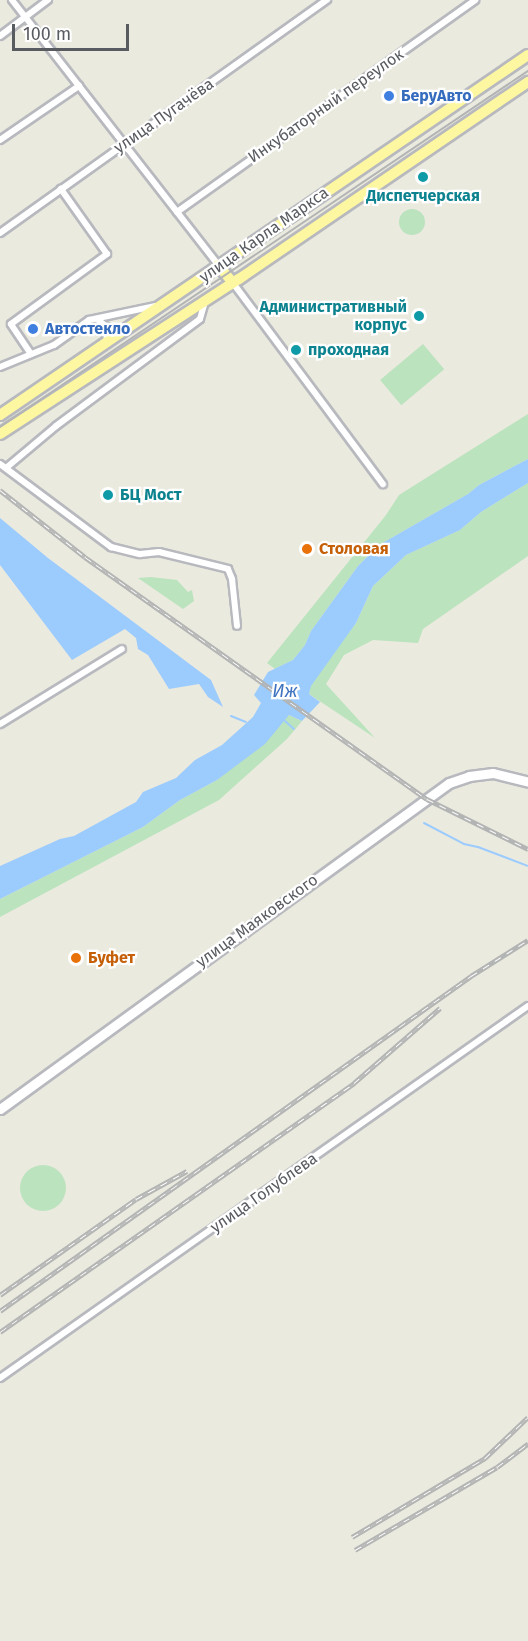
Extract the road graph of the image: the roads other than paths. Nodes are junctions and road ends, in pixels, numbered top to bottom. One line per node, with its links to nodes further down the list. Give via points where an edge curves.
1 (12, 0): 5 (street)
2 (48, 0): 5 (street)
3 (327, 0): 11 (street, улица Пугачёва)
4 (475, 0): 13 (street, Инкубаторный переулок)
5 (25, 18): 6 (street); 9 (street)
6 (0, 36)
7 (528, 55): 15 (main road, улица Карла Маркса)
8 (528, 82): 16 (main road, улица Карла Маркса)
9 (79, 86): 10 (street); 11 (street)
10 (0, 140)
11 (124, 144): 12 (street, улица Пугачёва); 13 (street)
12 (61, 189): 14 (street, улица Пугачёва); 21 (street, via 107,254 11,324)
13 (177, 212): 15 (street)
14 (0, 232)
15 (218, 265): 16 (main road); 18 (main road, улица Карла Маркса)
16 (232, 283): 17 (main road, улица Карла Маркса); 26 (street)
17 (206, 298): 24 (main road, улица Карла Маркса); 25 (street, via 200,319)
18 (165, 304): 19 (street); 20 (main road, улица Карла Маркса)
19 (97, 318): 20 (street, via 109,334); 21 (street, via 54,345)
20 (99, 348): 23 (main road, улица Карла Маркса)
21 (31, 354): 22 (street)
22 (0, 367)
23 (0, 415)
24 (0, 434)
25 (3, 466): 27 (street, via 111,547 140,554 159,552 228,569)
26 (382, 484)
27 (237, 626)
28 (122, 649): 29 (street)
29 (0, 724)
30 (528, 782): 32 (main road, улица Маяковского, via 493,773 449,783)
31 (528, 1006): 33 (street, улица Голублева)
32 (0, 1109)
33 (0, 1378)

